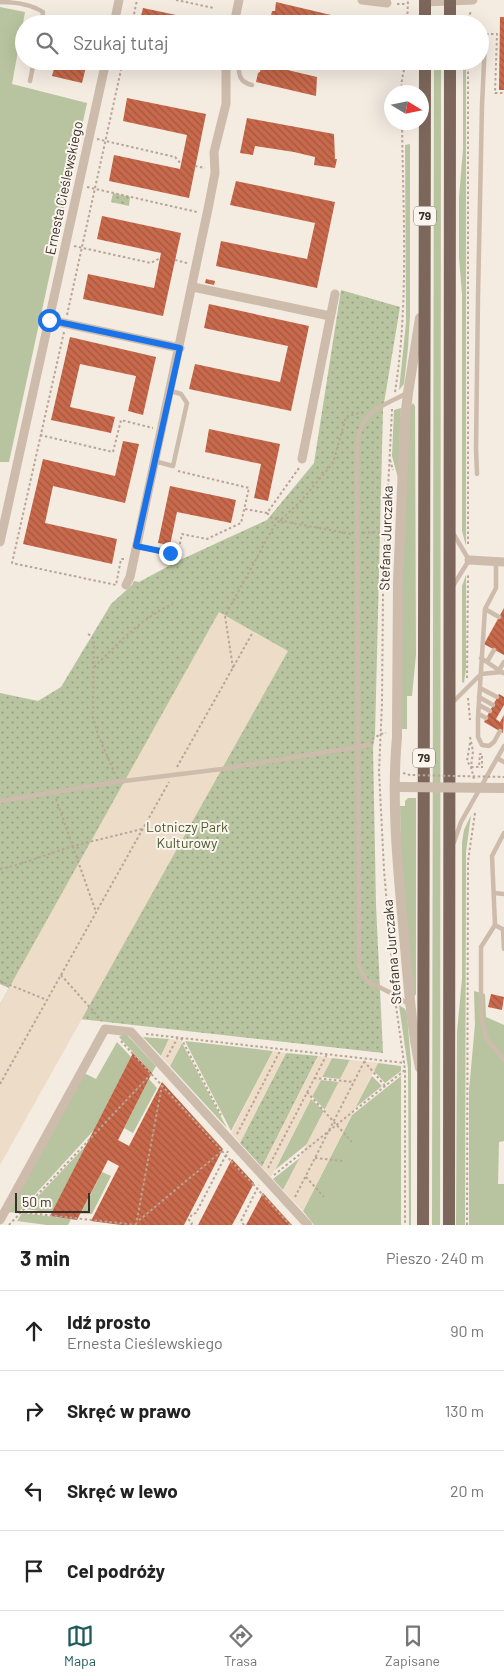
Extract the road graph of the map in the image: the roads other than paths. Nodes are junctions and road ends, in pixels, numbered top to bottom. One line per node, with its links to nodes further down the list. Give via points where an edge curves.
1 (118, 0): 11 (street)
2 (239, 0): 12 (street)
3 (362, 0): 9 (street)
4 (9, 1): 7 (lane); 10 (lane, via 37,8)
5 (425, 1): 6 (street); 13 (main road)
6 (450, 1): 8 (street); 14 (main road)
7 (0, 2)
8 (472, 2)
9 (387, 3)
10 (42, 15)
11 (116, 15)
12 (235, 15)
13 (425, 15)
14 (450, 15)
15 (32, 70): 22 (lane)
16 (104, 70): 28 (street, Ernesta Cieślewskiego)
17 (226, 70): 24 (street, via 226,104 214,152 215,172)
18 (239, 70): 23 (lane, via 239,77 245,84)
19 (425, 70): 25 (main road, 79)
20 (450, 70): 35 (main road, 79)
21 (484, 70): 34 (lane)
22 (30, 81)
23 (252, 85)
24 (193, 287): 27 (street); 29 (street)
25 (425, 292): 31 (street, Stefana Jurczaka); 80 (main road, 79)
26 (334, 294): 27 (street)
27 (330, 316): 32 (street)
28 (49, 320): 29 (street); 36 (street, Ernesta Cieślewskiego)
29 (180, 348): 30 (street)
30 (171, 391): 33 (street); 33 (lane, via 180,394 187,403 173,466)
31 (408, 393): 65 (lane, via 372,412 364,419 358,436); 68 (street, Stefana Jurczaka, via 398,582)
32 (302, 459)
33 (154, 461): 41 (street)
34 (477, 474)
35 (450, 527): 37 (lane); 42 (main road, 79)
36 (0, 542)
37 (469, 560): 38 (street); 42 (lane)
38 (500, 562): 39 (lane)
39 (497, 579): 40 (lane); 43 (lane)
40 (504, 581)
41 (126, 586)
42 (449, 593): 56 (main road, 79)
43 (485, 609): 44 (lane); 47 (lane)
44 (499, 617)
45 (485, 645): 47 (lane)
46 (494, 650): 49 (lane)
47 (481, 652): 48 (lane)
48 (481, 658): 49 (lane); 52 (lane)
49 (487, 662): 51 (lane)
50 (504, 662): 51 (lane)
51 (502, 672): 52 (lane)
52 (481, 674): 53 (lane); 56 (lane)
53 (480, 688): 54 (lane); 55 (lane)
54 (479, 697): 57 (lane); 58 (lane)
55 (497, 697)
56 (450, 705): 72 (main road, 79)
57 (479, 705): 59 (lane); 60 (lane)
58 (493, 705)
59 (490, 711)
60 (478, 716): 61 (lane); 62 (lane, via 478,737 482,745 492,744)
61 (486, 718)
62 (500, 731)
63 (369, 745): 65 (lane)
64 (504, 746): 66 (lane)
65 (358, 747): 70 (lane); 78 (lane, via 359,967 367,981 403,999)
66 (497, 758): 67 (lane); 72 (lane, via 461,822)
67 (504, 762)
68 (397, 787): 69 (street, bridge); 78 (street, Stefana Jurczaka, via 398,871)
69 (504, 788)
70 (0, 801)
71 (504, 833): 73 (lane, via 492,856)
72 (449, 854): 84 (main road, 79)
73 (494, 892): 74 (lane); 75 (lane)
74 (504, 894)
75 (495, 925): 76 (lane); 79 (lane, via 480,947 481,1014 486,1038)
76 (503, 929): 77 (lane)
77 (504, 950)
78 (411, 1007): 80 (street, Stefana Jurczaka, via 413,1037)
79 (504, 1060)
80 (423, 1084): 83 (main road, 79)
81 (0, 1220): 82 (street, via 105,1029 131,1032)
82 (308, 1225)
83 (423, 1225)
84 (449, 1225)

